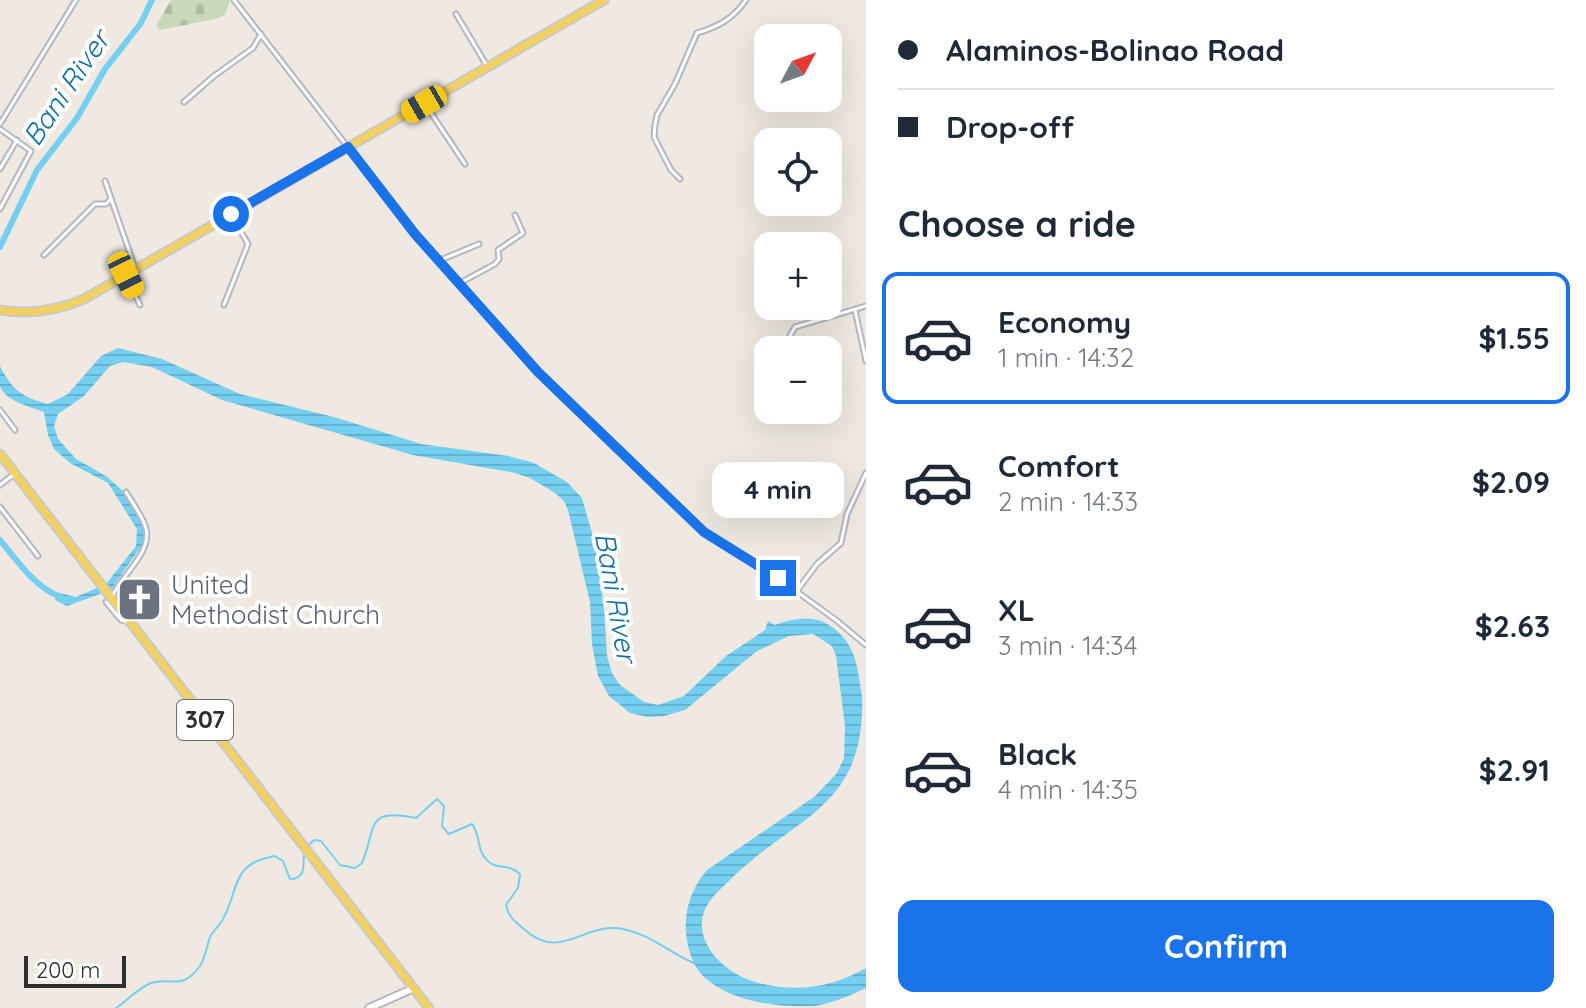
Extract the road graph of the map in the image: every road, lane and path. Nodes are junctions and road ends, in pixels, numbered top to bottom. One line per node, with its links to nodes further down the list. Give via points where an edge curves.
1 (76, 0): 10 (street)
2 (234, 0): 6 (street)
3 (604, 0): 7 (main road)
4 (746, 0): 15 (street, via 718,26 697,33 657,115 654,137)
5 (456, 14): 7 (street)
6 (261, 34): 8 (street, via 253,48); 12 (street)
7 (488, 67): 9 (main road)
8 (184, 102)
9 (424, 104): 12 (main road); 13 (street)
10 (0, 127): 11 (street)
11 (17, 140): 14 (street); 18 (street, via 31,151)
12 (348, 147): 20 (main road); 24 (street)
13 (465, 164)
14 (0, 169)
15 (680, 179)
16 (105, 181): 17 (street)
17 (111, 199): 23 (street, via 95,204); 25 (street)
18 (2, 201): 19 (street)
19 (0, 209)
20 (231, 214): 25 (main road); 29 (street, via 248,244)
21 (515, 215): 27 (street, via 523,233 498,250 495,264)
22 (479, 244): 24 (street)
23 (44, 255)
24 (438, 261): 27 (street)
25 (135, 270): 26 (main road)
26 (126, 275): 28 (street); 31 (main road, via 67,306 36,312)
27 (458, 284): 44 (street, via 538,372 704,532)
28 (140, 305)
29 (224, 305)
30 (866, 306): 32 (street)
31 (0, 310)
32 (855, 310): 33 (street, via 795,327); 34 (street)
33 (790, 336)
34 (866, 361)
35 (0, 410): 36 (street)
36 (15, 430)
37 (0, 454): 38 (main road, 307)
38 (15, 473): 40 (street); 45 (main road, 307)
39 (866, 473): 44 (street, via 847,514 841,543)
40 (0, 485)
41 (126, 492): 45 (street, via 145,524 146,540)
42 (0, 507): 43 (street)
43 (38, 556)
44 (796, 592): 46 (street)
45 (108, 599): 47 (main road, 307)
46 (866, 645)
47 (414, 988): 48 (main road); 49 (main road, 307)
48 (369, 1008)
49 (429, 1008)

